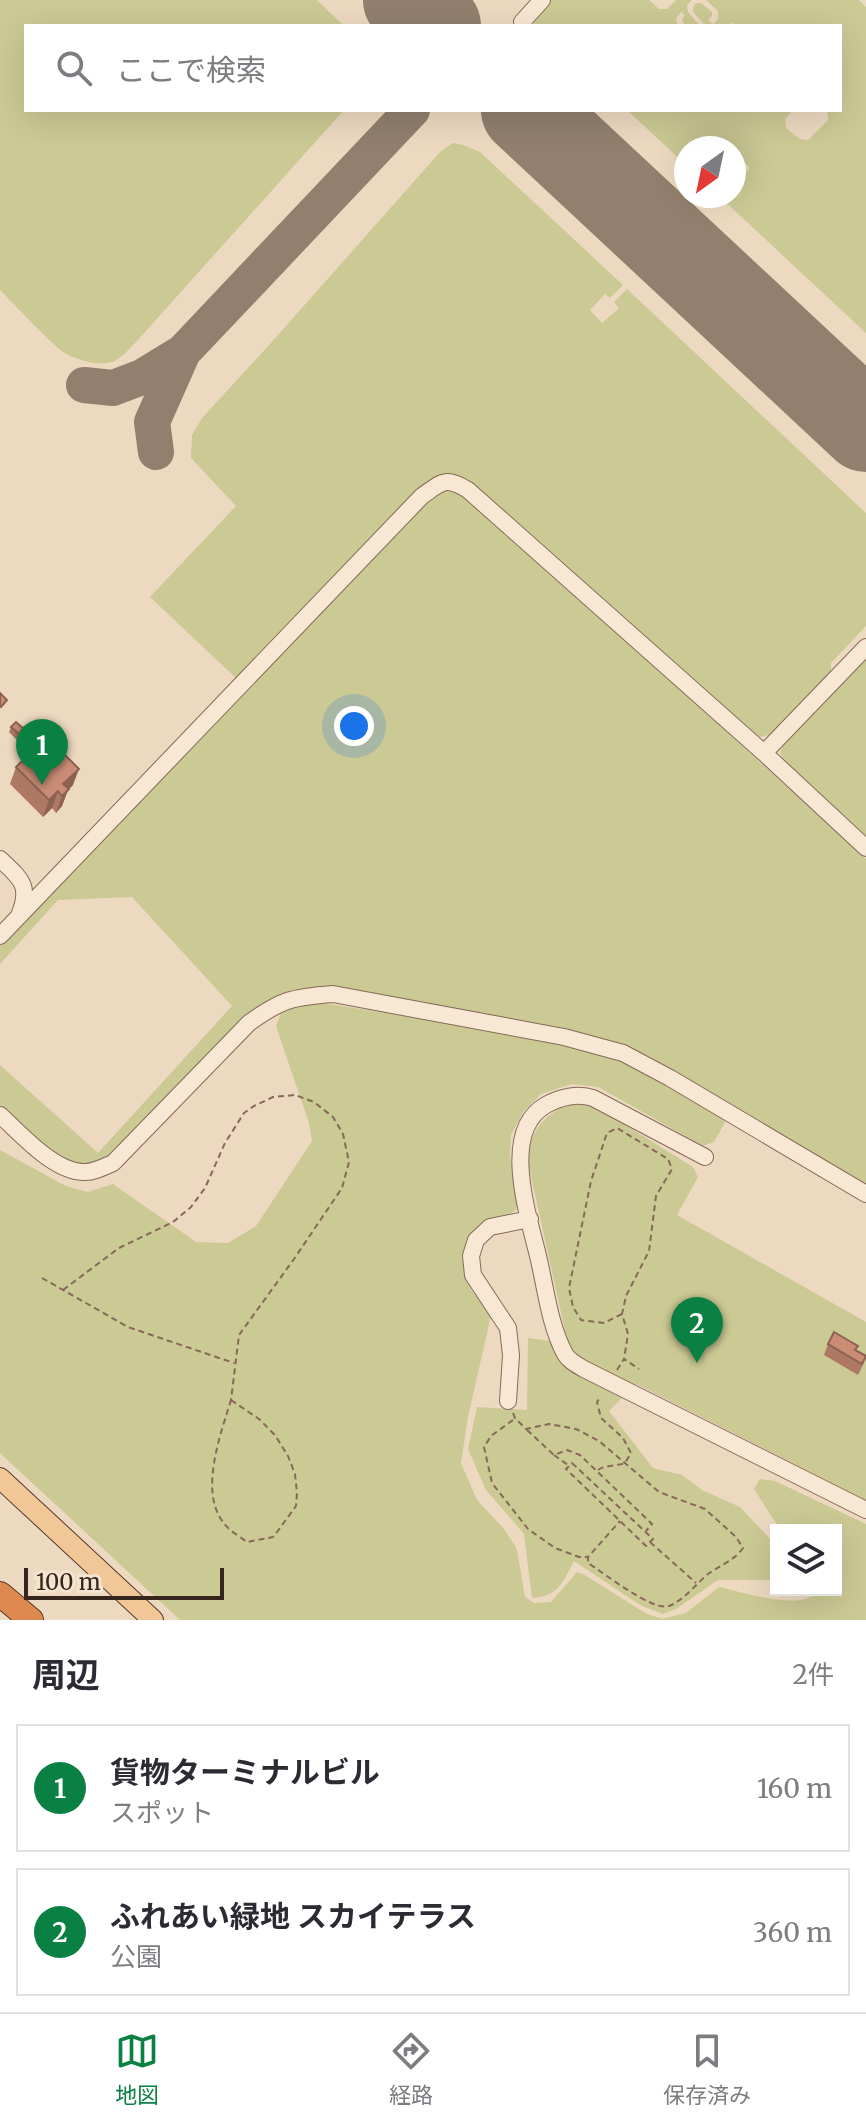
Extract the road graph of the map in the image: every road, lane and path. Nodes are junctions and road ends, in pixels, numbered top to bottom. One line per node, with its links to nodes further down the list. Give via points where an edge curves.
1 (542, 0): 2 (street)
2 (522, 22)
3 (866, 647): 4 (street)
4 (764, 753): 5 (street); 7 (street, via 468,490 454,482 441,483 422,496)
5 (866, 848)
6 (0, 859): 7 (street, via 23,885 26,898)
7 (19, 915): 8 (street)
8 (0, 936)
9 (0, 1115): 11 (street, via 65,1167 84,1173 102,1168 113,1163 249,1023 273,1005 299,996 333,994 623,1053)
10 (705, 1157): 12 (street, via 593,1098 555,1100 536,1111 522,1135 519,1160)
11 (866, 1194)
12 (530, 1219): 19 (street, via 555,1332 567,1358); 21 (street, via 490,1227 476,1240 471,1256 473,1275 508,1328)
13 (42, 1278): 14 (path)
14 (63, 1290): 17 (path, via 128,1327); 17 (path, via 119,1248 173,1222 191,1207 244,1113 273,1097 295,1095 314,1102 333,1117 343,1134 349,1162 342,1188 239,1335)
15 (622, 1314): 15 (path, via 649,1251 656,1196 672,1169 668,1159 617,1128 607,1133 591,1181 569,1288 581,1320 604,1323); 16 (path, via 628,1334)
16 (624, 1359): 18 (path); 19 (path)
17 (235, 1364): 20 (path)
18 (639, 1369)
19 (610, 1382): 25 (path, via 597,1402 601,1418 631,1453); 29 (street)
20 (231, 1400): 20 (path, via 275,1435 295,1474 296,1506 273,1537 247,1542 223,1524 211,1494)
21 (508, 1401): 22 (path)
22 (515, 1418): 23 (path); 33 (path, via 484,1447 492,1483 528,1529 555,1548)
23 (526, 1429): 24 (path); 25 (path, via 549,1424 576,1429)
24 (554, 1455): 26 (path); 27 (path, via 567,1450)
25 (625, 1463): 27 (path); 34 (path, via 659,1492 705,1509 743,1548)
26 (569, 1466): 30 (path, via 566,1469); 31 (path, via 572,1463)
27 (597, 1471): 31 (path, via 652,1524)
28 (0, 1478): 39 (main road)
29 (866, 1510)
30 (620, 1521): 32 (path, via 646,1546); 33 (path)
31 (645, 1532): 32 (path, via 653,1539)
32 (650, 1542): 34 (path)
33 (588, 1557): 34 (path, via 588,1563 654,1606 667,1607)
34 (697, 1584)
35 (0, 1594): 38 (highway)
36 (0, 1614): 37 (highway)
37 (8, 1620)
38 (31, 1620)
39 (153, 1620)

